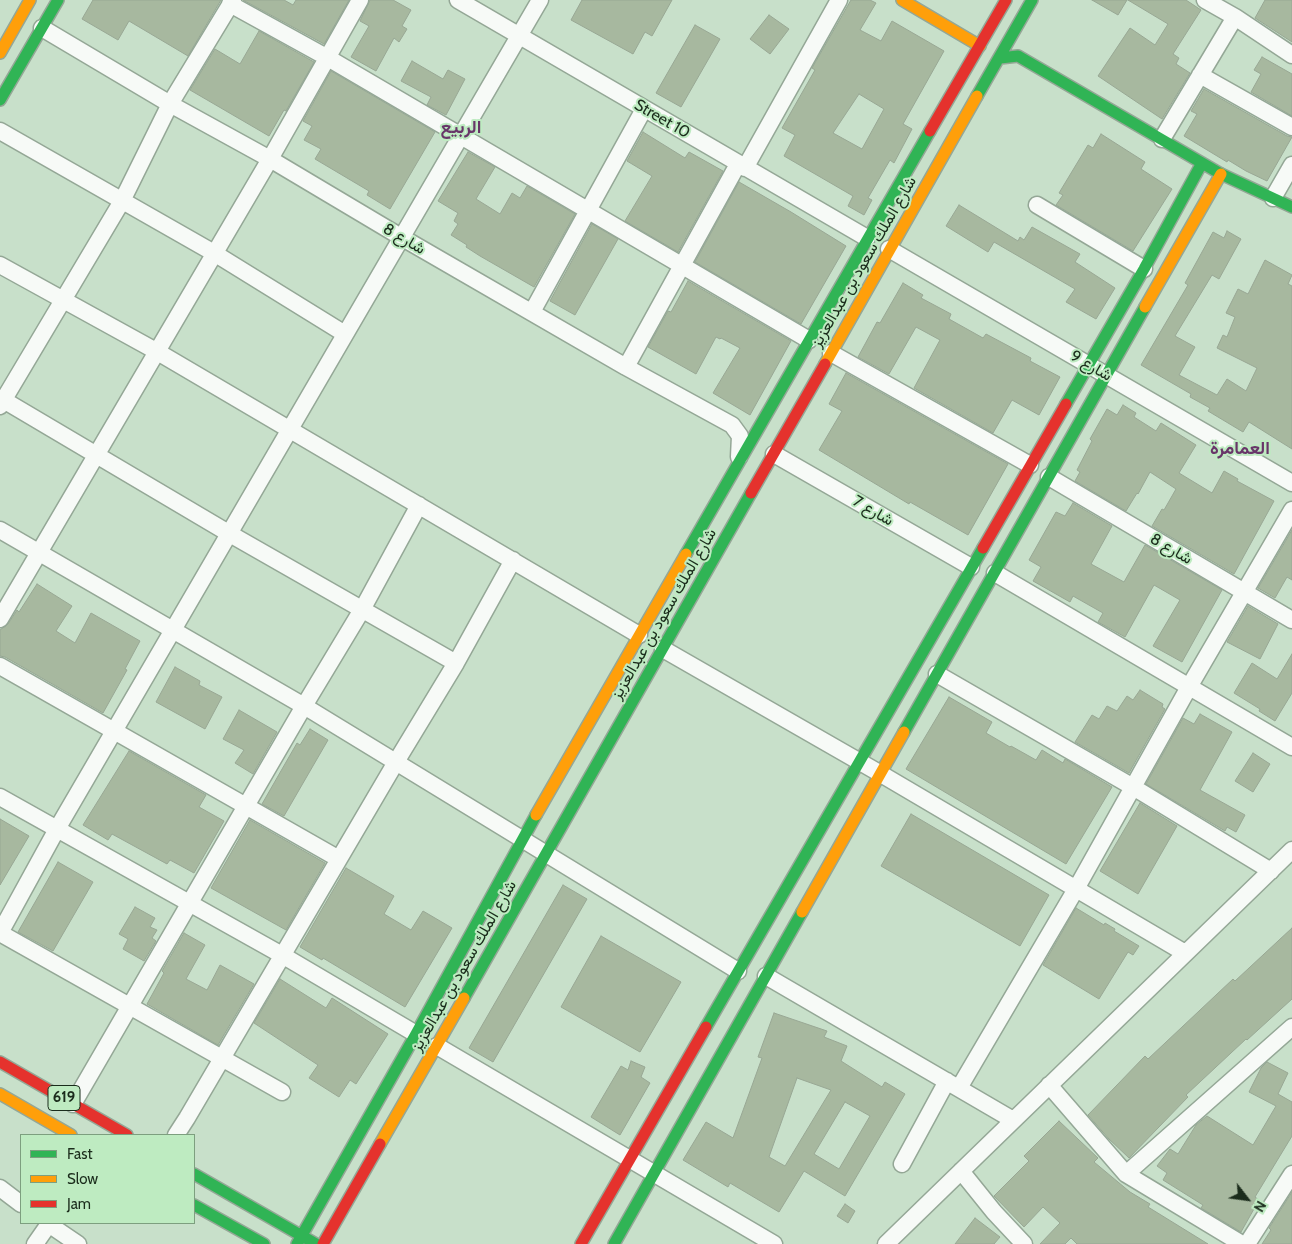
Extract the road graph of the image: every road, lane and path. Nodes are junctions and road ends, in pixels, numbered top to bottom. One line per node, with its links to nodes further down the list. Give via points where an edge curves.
1 (30, 0): 19 (main road)
2 (43, 0): 15 (main road)
3 (58, 0): 15 (main road)
4 (360, 0): 21 (street)
5 (458, 0): 17 (street, Street 10)
6 (540, 0): 17 (street)
7 (839, 0): 34 (street)
8 (902, 0): 18 (main road)
9 (1006, 0): 18 (main road, شارع الملك سعود بن عبدالعزيز)
10 (1032, 0): 16 (main road, شارع الملك سعود بن عبدالعزيز)
11 (1044, 0): 16 (street)
12 (1205, 0): 14 (street)
13 (231, 2): 21 (street); 25 (street)
14 (1235, 17): 20 (street); 23 (street)
15 (37, 20): 24 (main road); 25 (street, شارع 8)
16 (1019, 22): 22 (main road, شارع الملك سعود بن عبدالعزيز)
17 (519, 36): 26 (street, Street 10); 29 (street)
18 (980, 46): 42 (main road, شارع الملك سعود بن عبدالعزيز)
19 (0, 52)
20 (1292, 55)
21 (328, 58): 29 (street); 31 (street)
22 (1000, 58): 30 (main road, via 1018,56); 43 (main road, شارع الملك سعود بن عبدالعزيز)
23 (1200, 76): 27 (street); 30 (street)
24 (0, 100)
25 (170, 104): 31 (street, شارع 8); 37 (street)
26 (644, 109): 34 (street, Street 10); 40 (street)
27 (1292, 127)
28 (0, 131): 37 (street)
29 (461, 136): 40 (street); 41 (street)
30 (1162, 139): 32 (main road)
31 (270, 159): 41 (street, شارع 8); 44 (street)
32 (1202, 163): 35 (main road); 47 (main road)
33 (1292, 165): 36 (street)
34 (742, 166): 42 (street, Street 10); 46 (street)
35 (1221, 174): 36 (main road); 56 (main road)
36 (1273, 198): 39 (main road)
37 (122, 202): 44 (street); 48 (street)
38 (1037, 205): 47 (street)
39 (1292, 208)
40 (588, 210): 46 (street); 49 (street)
41 (401, 237): 49 (street, شارع 8); 50 (street)
42 (866, 238): 51 (main road, شارع الملك سعود بن عبدالعزيز)
43 (889, 249): 53 (main road, شارع الملك سعود بن عبدالعزيز); 54 (street, شارع 9)
44 (214, 253): 50 (street); 52 (street)
45 (0, 265): 48 (street)
46 (682, 266): 51 (street); 55 (street)
47 (1144, 270): 54 (main road)
48 (63, 298): 52 (street); 57 (street)
49 (532, 312): 55 (street, شارع 8)
50 (345, 334): 58 (street)
51 (810, 340): 61 (main road, شارع الملك سعود بن عبدالعزيز)
52 (156, 351): 58 (street); 60 (street)
53 (831, 353): 59 (main road, شارع الملك سعود بن عبدالعزيز); 62 (street)
54 (1088, 364): 56 (street, شارع 9); 62 (main road)
55 (626, 367): 61 (street, شارع 8, via 732,425 740,436)
56 (1108, 376): 63 (main road); 64 (street, شارع 9)
57 (1, 401): 60 (street)
58 (290, 429): 65 (street); 68 (street)
59 (774, 454): 71 (street, شارع 7); 79 (main road, شارع الملك سعود بن عبدالعزيز)
60 (95, 455): 68 (street); 69 (street)
61 (738, 464): 78 (main road, شارع الملك سعود بن عبدالعزيز)
62 (1030, 465): 71 (main road)
63 (1050, 478): 72 (main road); 73 (street, شارع 8)
64 (1292, 484)
65 (419, 505): 70 (street); 74 (street)
66 (1292, 510): 73 (street)
67 (0, 530): 69 (street)
68 (230, 534): 74 (street); 77 (street)
69 (39, 552): 75 (street); 77 (street)
70 (513, 560): 78 (street); 80 (street)
71 (971, 567): 88 (main road)
72 (995, 573): 82 (main road); 83 (street)
73 (1244, 592): 76 (street, شارع 8); 83 (street)
74 (363, 608): 80 (street); 84 (street)
75 (0, 618)
76 (1292, 620)
77 (174, 631): 84 (street); 85 (street)
78 (639, 635): 94 (main road, شارع الملك سعود بن عبدالعزيز)
79 (663, 649): 88 (street); 96 (main road, شارع الملك سعود بن عبدالعزيز)
80 (456, 663): 87 (street)
81 (0, 666): 85 (street)
82 (937, 674): 89 (main road); 90 (street)
83 (1189, 687): 86 (street); 90 (street)
84 (304, 706): 87 (street); 92 (street)
85 (115, 731): 92 (street); 93 (street)
86 (1292, 747)
87 (396, 762): 94 (street); 97 (street)
88 (859, 762): 89 (street); 104 (main road)
89 (881, 774): 99 (street); 105 (main road)
90 (1133, 787): 98 (street); 99 (street)
91 (0, 797): 93 (street)
92 (246, 806): 97 (street); 100 (street)
93 (57, 830): 100 (street); 101 (street)
94 (523, 838): 96 (street); 108 (main road, شارع الملك سعود بن عبدالعزيز)
95 (1292, 850): 98 (street)
96 (546, 854): 104 (street); 109 (main road, شارع الملك سعود بن عبدالعزيز)
97 (339, 859): 103 (street)
98 (1271, 871): 102 (street)
99 (1076, 889): 102 (street); 112 (street)
100 (189, 903): 103 (street); 106 (street)
101 (1, 929): 106 (street)
102 (1185, 953): 113 (street)
103 (282, 955): 108 (street); 110 (street)
104 (738, 971): 123 (main road)
105 (766, 976): 112 (street); 126 (main road)
106 (130, 1006): 110 (street); 116 (street)
107 (1292, 1027): 127 (street)
108 (416, 1034): 135 (main road, شارع الملك سعود بن عبدالعزيز)
109 (437, 1046): 123 (street); 140 (main road, شارع الملك سعود بن عبدالعزيز)
110 (222, 1057): 114 (street); 122 (street)
111 (0, 1062): 116 (main road, 619)
112 (953, 1084): 119 (street); 124 (street)
113 (1049, 1085): 119 (street); 127 (street)
114 (282, 1092)
115 (0, 1094): 118 (main road, 619)
116 (73, 1104): 121 (main road, 619)
117 (7, 1110): 118 (main road)
118 (33, 1114): 120 (main road, 619)
119 (1014, 1120): 125 (street)
120 (69, 1134)
121 (125, 1134)
122 (177, 1134)
123 (629, 1160): 126 (street); 141 (main road)
124 (902, 1164)
125 (961, 1171): 144 (street); 145 (street)
126 (654, 1173): 142 (main road); 143 (street)
127 (1126, 1174): 146 (street)
128 (1292, 1174): 147 (street)
129 (195, 1175): 135 (main road)
130 (0, 1188): 131 (street)
131 (20, 1203)
132 (195, 1205): 138 (main road)
133 (47, 1224): 136 (street)
134 (49, 1224): 137 (street)
135 (299, 1240): 139 (main road)
136 (35, 1244)
137 (78, 1244)
138 (264, 1244)
139 (316, 1244)
140 (323, 1244)
141 (581, 1244)
142 (614, 1244)
143 (774, 1244)
144 (886, 1244)
145 (1024, 1244)
146 (1242, 1244)
147 (1247, 1244)

